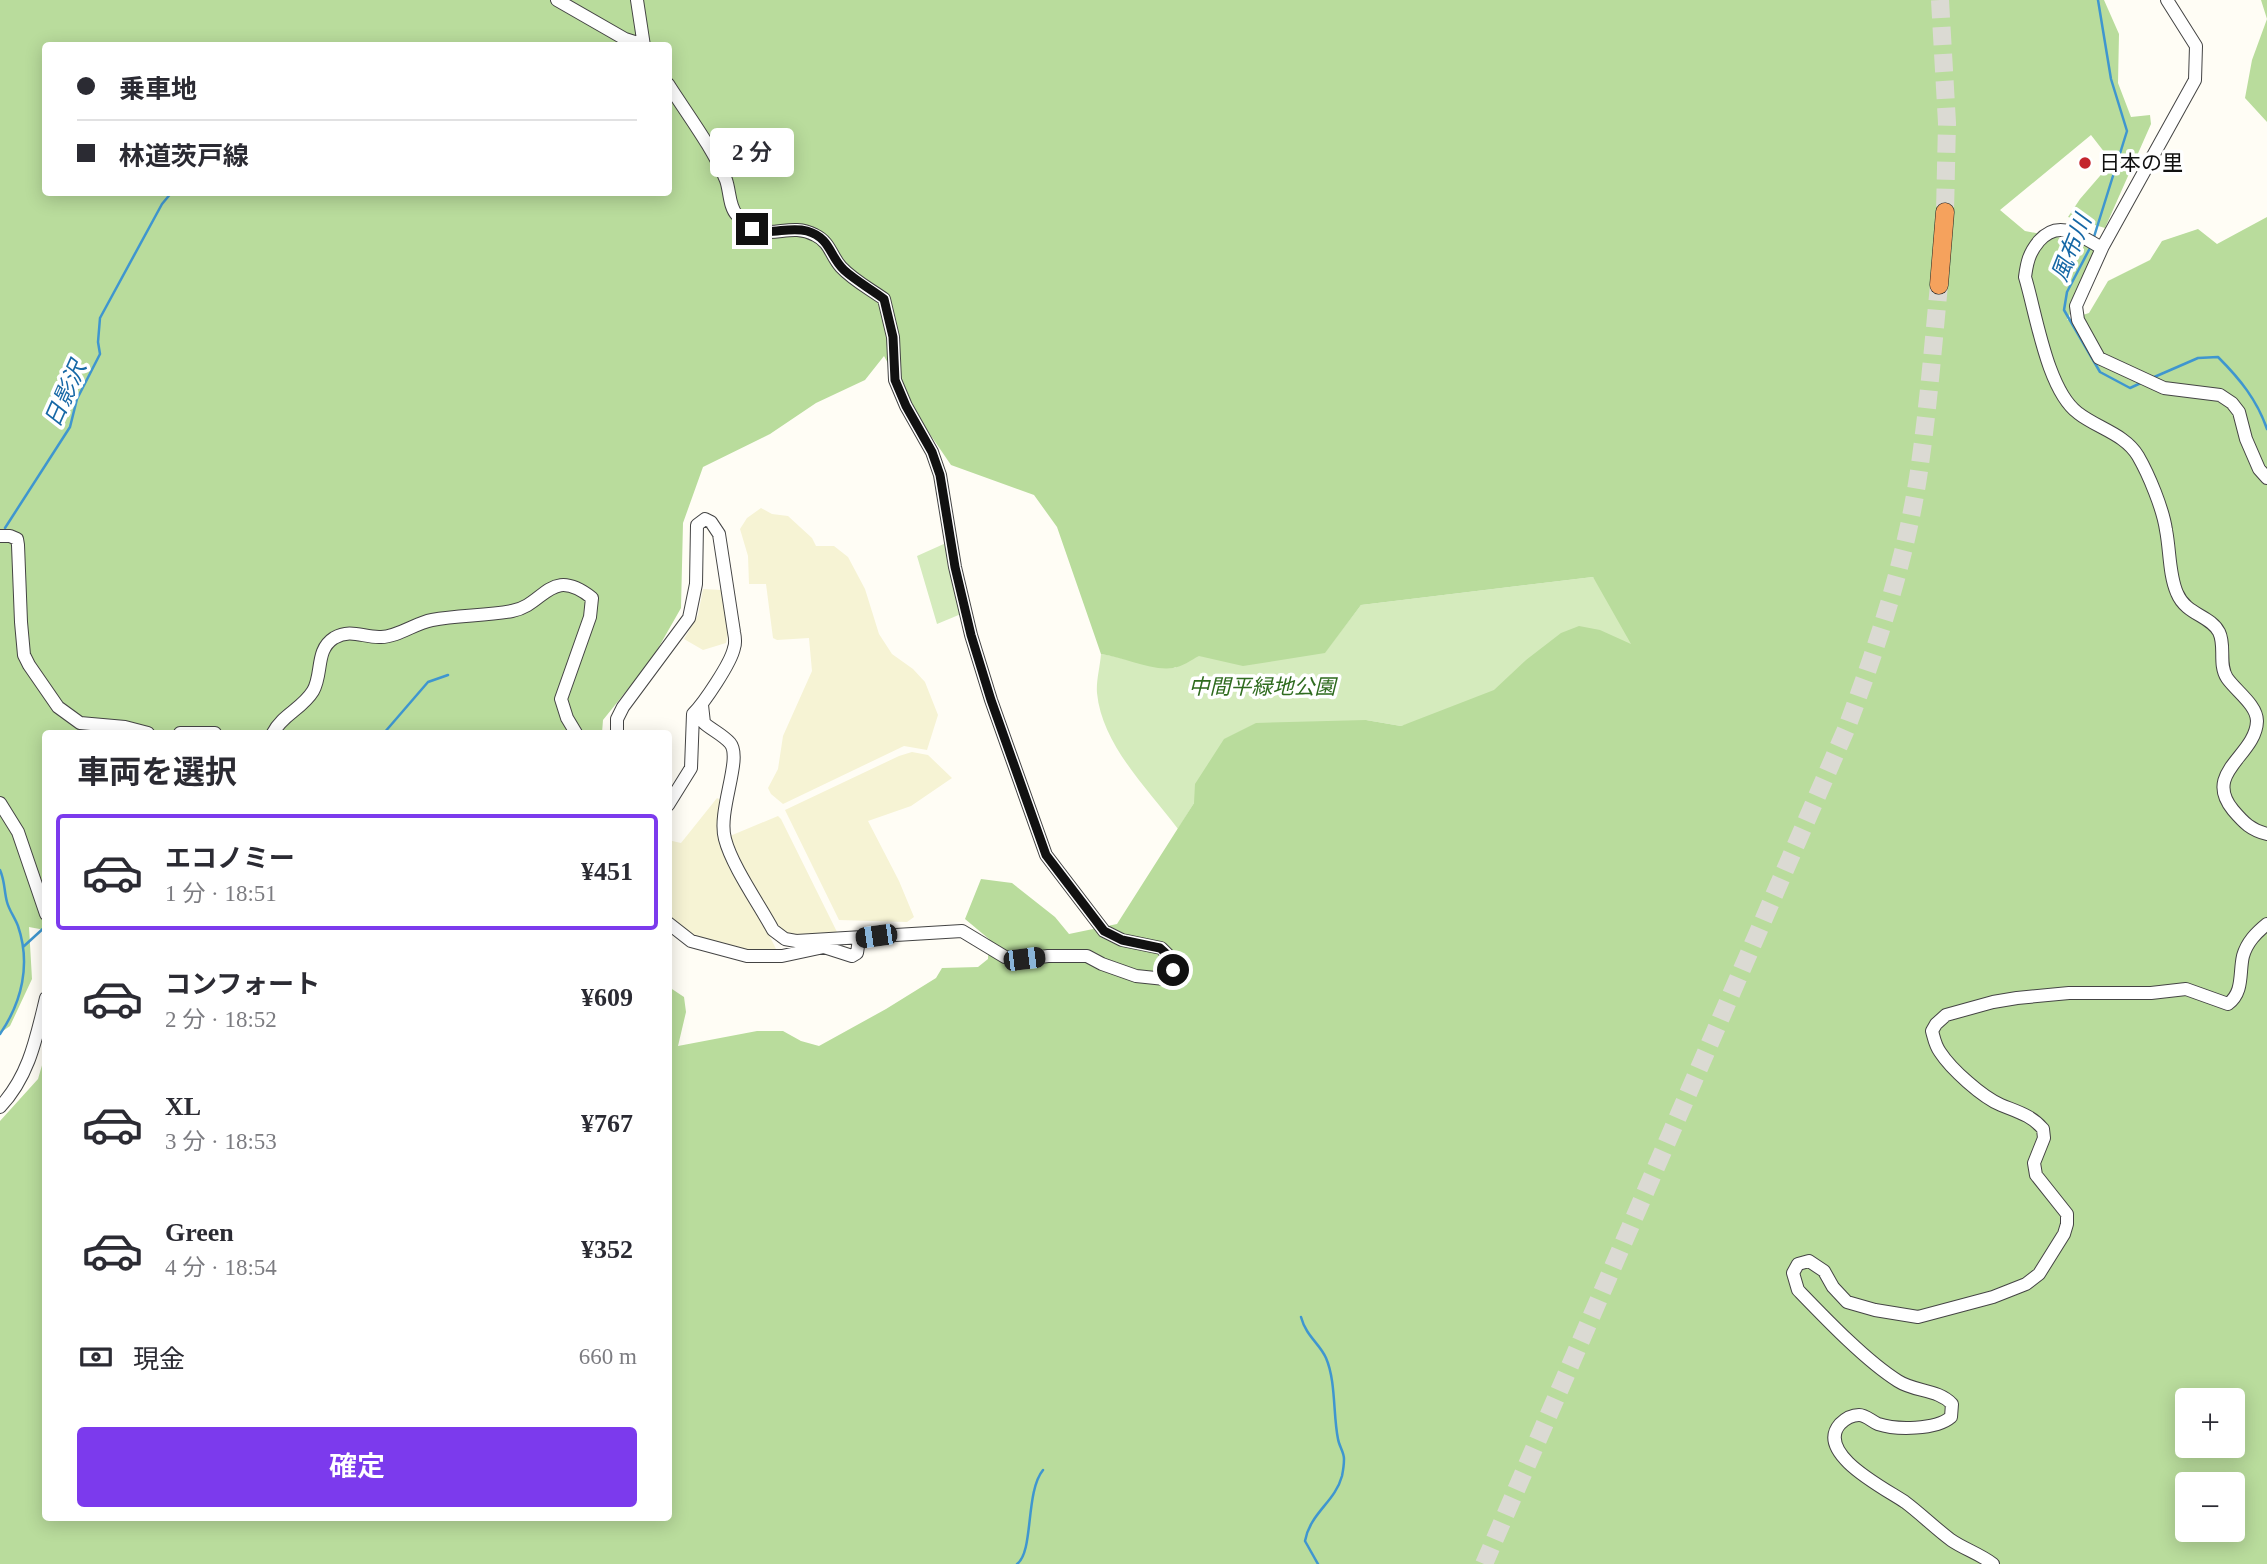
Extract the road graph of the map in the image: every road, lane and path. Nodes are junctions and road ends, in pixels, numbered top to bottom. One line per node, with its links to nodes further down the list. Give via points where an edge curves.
1 (557, 0): 4 (street)
2 (637, 0): 5 (street)
3 (2167, 0): 8 (street, via 2196,46 2195,80)
4 (634, 42)
5 (644, 42)
6 (672, 91): 23 (street, via 725,180 734,213 761,232 792,230 818,236 829,245 840,267 884,299 893,337 895,380 940,475 955,567 991,700 1046,855 1104,931 1160,948 1171,958 1173,970 1165,979 1153,979 1087,956 1005,957 962,931)
7 (1945, 221): 9 (highway)
8 (2102, 248): 10 (street, via 2076,306 2078,320 2099,358 2164,388 2220,395 2232,403); 19 (street, via 2054,229 2027,260 2025,276 2051,374 2076,412 2122,439 2137,454 2166,526 2176,591 2189,611 2220,633 2227,677 2257,720 2253,736 2223,781 2223,791 2246,825)
9 (1939, 280)
10 (2267, 478)
11 (0, 536): 13 (street, via 17,539 24,654 58,707 80,723)
12 (702, 705): 16 (street, via 735,642 719,534 705,519 697,524 696,584 689,618 623,707); 17 (street, via 693,714 691,768); 23 (street, via 704,723 731,743 734,751 724,838 773,930 792,941)
13 (136, 730)
14 (275, 730): 15 (street, via 314,689 323,649 333,639 353,632 383,637 430,620 515,611 555,586 581,589 592,598 590,617 561,699)
15 (574, 730)
16 (617, 730)
17 (672, 799)
18 (0, 803): 20 (street, via 19,832)
19 (2267, 834)
20 (42, 904)
21 (2267, 924): 26 (street, via 2249,942 2239,989 2228,1004 2186,989 2069,993 1993,1002 1946,1015 1936,1024 1932,1031 1936,1044 1950,1064 1987,1097 2024,1113 2043,1129 2034,1163 2036,1175 2067,1214 2067,1224 2039,1273 2025,1284 1917,1317 1847,1302 1824,1270 1809,1261 1798,1264 1793,1273 1798,1290 1886,1373 1912,1389 1939,1394 1952,1404 1951,1418 1936,1426 1886,1425 1862,1415 1851,1416 1836,1429 1835,1436 1846,1461 1948,1538)
22 (672, 926): 23 (street, via 691,941 747,956 824,947 852,956)
23 (859, 939)
24 (42, 1013): 25 (street, via 28,1067)
25 (0, 1107)
26 (1993, 1564)

